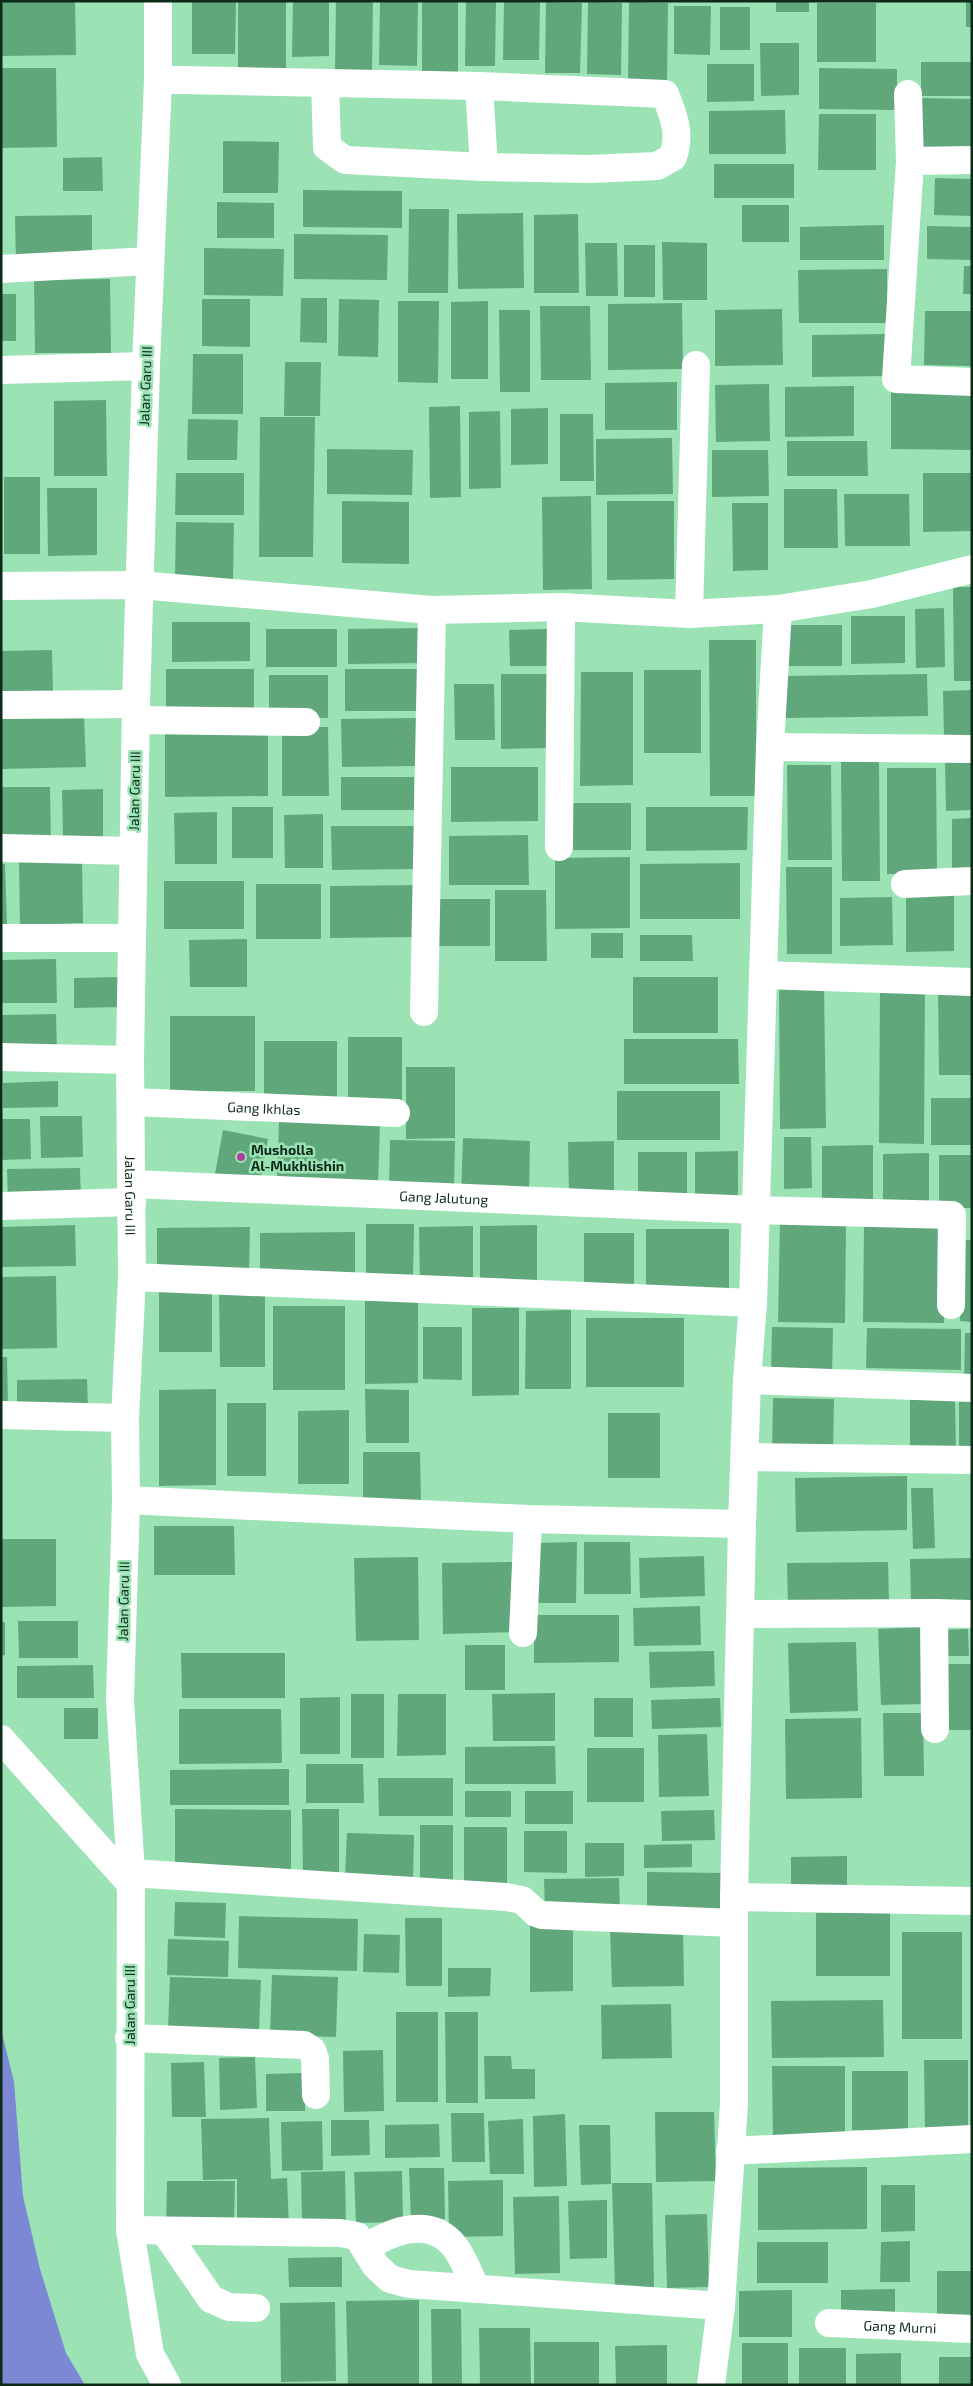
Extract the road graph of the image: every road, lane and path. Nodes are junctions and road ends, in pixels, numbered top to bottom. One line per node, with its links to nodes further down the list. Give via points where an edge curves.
1 (158, 1): 2 (street, Jalan Garu III)
2 (158, 80): 3 (street); 9 (street, Jalan Garu III)
3 (325, 83): 4 (street); 8 (street, via 327,147 344,160)
4 (479, 86): 8 (street); 8 (street, via 665,94 676,124 678,142 673,157 657,166 591,169)
5 (908, 94): 7 (street)
6 (972, 160): 7 (street)
7 (910, 162): 14 (street, via 896,379)
8 (484, 167)
9 (150, 261): 10 (street); 12 (street, Jalan Garu III)
10 (1, 269)
11 (696, 365): 21 (street)
12 (146, 366): 13 (street); 16 (street, Jalan Garu III)
13 (1, 370)
14 (972, 382)
15 (972, 569): 19 (street, via 872,594)
16 (140, 585): 17 (street); 20 (street); 23 (street, Jalan Garu III)
17 (1, 586)
18 (561, 607): 20 (street); 21 (street); 27 (street)
19 (778, 609): 21 (street); 25 (street)
20 (432, 610): 36 (street)
21 (689, 614)
22 (1, 705): 23 (street)
23 (136, 712): 24 (street); 29 (street, Jalan Garu III)
24 (306, 722)
25 (770, 748): 26 (street); 34 (street)
26 (972, 749)
27 (559, 847)
28 (1, 848): 29 (street)
29 (133, 851): 33 (street, Jalan Garu III)
30 (972, 881): 31 (street)
31 (905, 884)
32 (1, 938): 33 (street)
33 (131, 938): 38 (street, Jalan Garu III)
34 (763, 975): 35 (street); 43 (street)
35 (972, 982)
36 (424, 1012)
37 (1, 1057): 38 (street)
38 (130, 1060): 39 (street, Jalan Garu III)
39 (132, 1102): 40 (street, Gang Ikhlas); 41 (street, Jalan Garu III)
40 (396, 1113)
41 (132, 1193): 42 (street, Gang Jalutung); 43 (street, Gang Jalutung); 44 (street, Jalan Garu III)
42 (1, 1206)
43 (756, 1210): 45 (street); 46 (street, Gang Jalutung, via 952,1215)
44 (132, 1277): 45 (street); 50 (street, Jalan Garu III)
45 (753, 1303): 47 (street)
46 (951, 1305)
47 (747, 1380): 48 (street); 51 (street)
48 (972, 1388)
49 (1, 1415): 50 (street)
50 (124, 1418): 53 (street, Jalan Garu III)
51 (745, 1457): 52 (street); 55 (street)
52 (972, 1460)
53 (126, 1500): 54 (street); 62 (street, Jalan Garu III, via 120,1700)
54 (528, 1520): 55 (street); 59 (street)
55 (742, 1524): 57 (street)
56 (934, 1613): 57 (street); 58 (street); 60 (street)
57 (740, 1614): 64 (street)
58 (972, 1614)
59 (523, 1633)
60 (935, 1729)
61 (1, 1738): 62 (street)
62 (130, 1878): 64 (street, via 506,1897 522,1900 542,1915); 65 (street, Jalan Garu III)
63 (972, 1901): 64 (street)
64 (734, 1910): 68 (street, via 734,2103)
65 (129, 2038): 66 (street, via 304,2046 312,2050 314,2058); 69 (street, Jalan Garu III)
66 (316, 2095)
67 (972, 2139): 68 (street)
68 (730, 2151): 73 (street)
69 (130, 2230): 70 (street); 77 (street, Jalan Garu III, via 150,2354)
70 (165, 2232): 71 (street, via 340,2233 357,2236); 74 (street, via 211,2299 229,2307)
71 (365, 2248): 72 (street, via 376,2266 390,2279 409,2284); 72 (street, via 386,2234 408,2229 438,2231 456,2248)
72 (476, 2289): 73 (street)
73 (720, 2306): 78 (street)
74 (256, 2308)
75 (829, 2323): 76 (street, Gang Murni)
76 (972, 2329)
77 (167, 2385)
78 (711, 2385)

